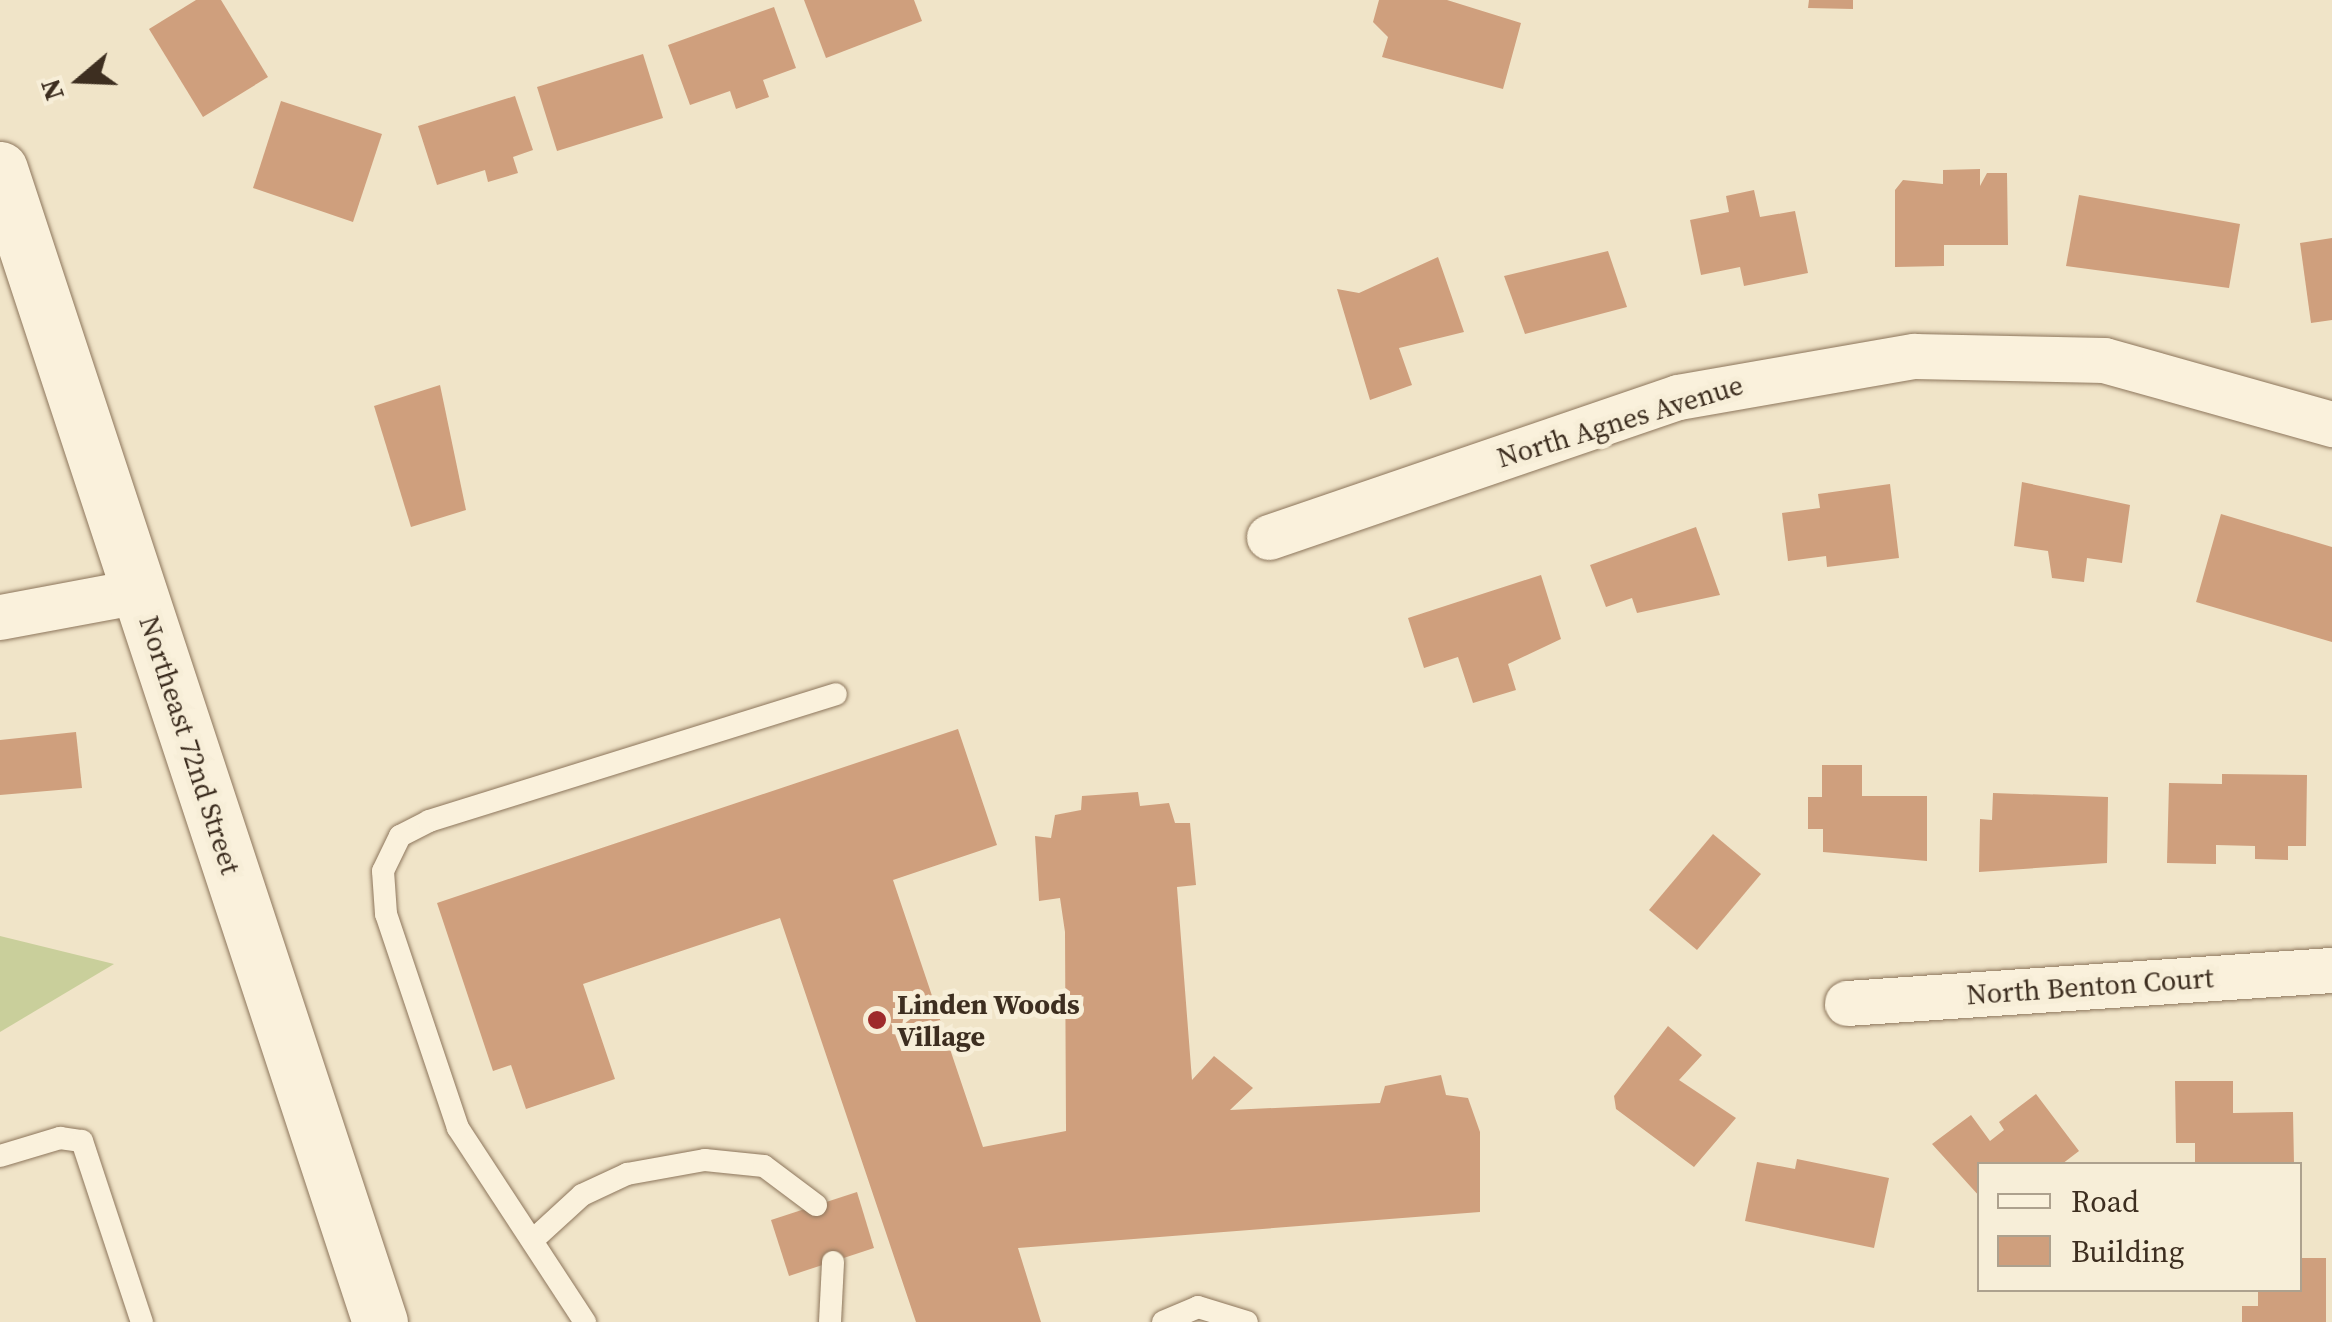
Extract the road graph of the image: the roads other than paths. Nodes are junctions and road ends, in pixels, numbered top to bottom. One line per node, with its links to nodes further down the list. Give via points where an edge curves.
1 (0, 169): 4 (main road, Northeast 72nd Street)
2 (2332, 424): 3 (street, North Agnes Avenue, via 2104,360 1914,356 1678,397)
3 (1269, 538)
4 (140, 591): 5 (street); 14 (main road, Northeast 72nd Street)
5 (0, 617)
6 (836, 694): 11 (lane, via 400,836 383,871 399,957 458,1128)
7 (2332, 970): 8 (street, North Benton Court)
8 (1847, 1003)
9 (0, 1156): 13 (lane, via 60,1138 82,1141 95,1158)
10 (816, 1206): 11 (lane, via 764,1166 705,1160 597,1188)
11 (534, 1239): 15 (lane)
12 (833, 1262): 16 (lane)
13 (142, 1322)
14 (380, 1322)
15 (585, 1322)
16 (830, 1322)
17 (1162, 1322): 18 (lane, via 1198,1306)
18 (1248, 1322)

